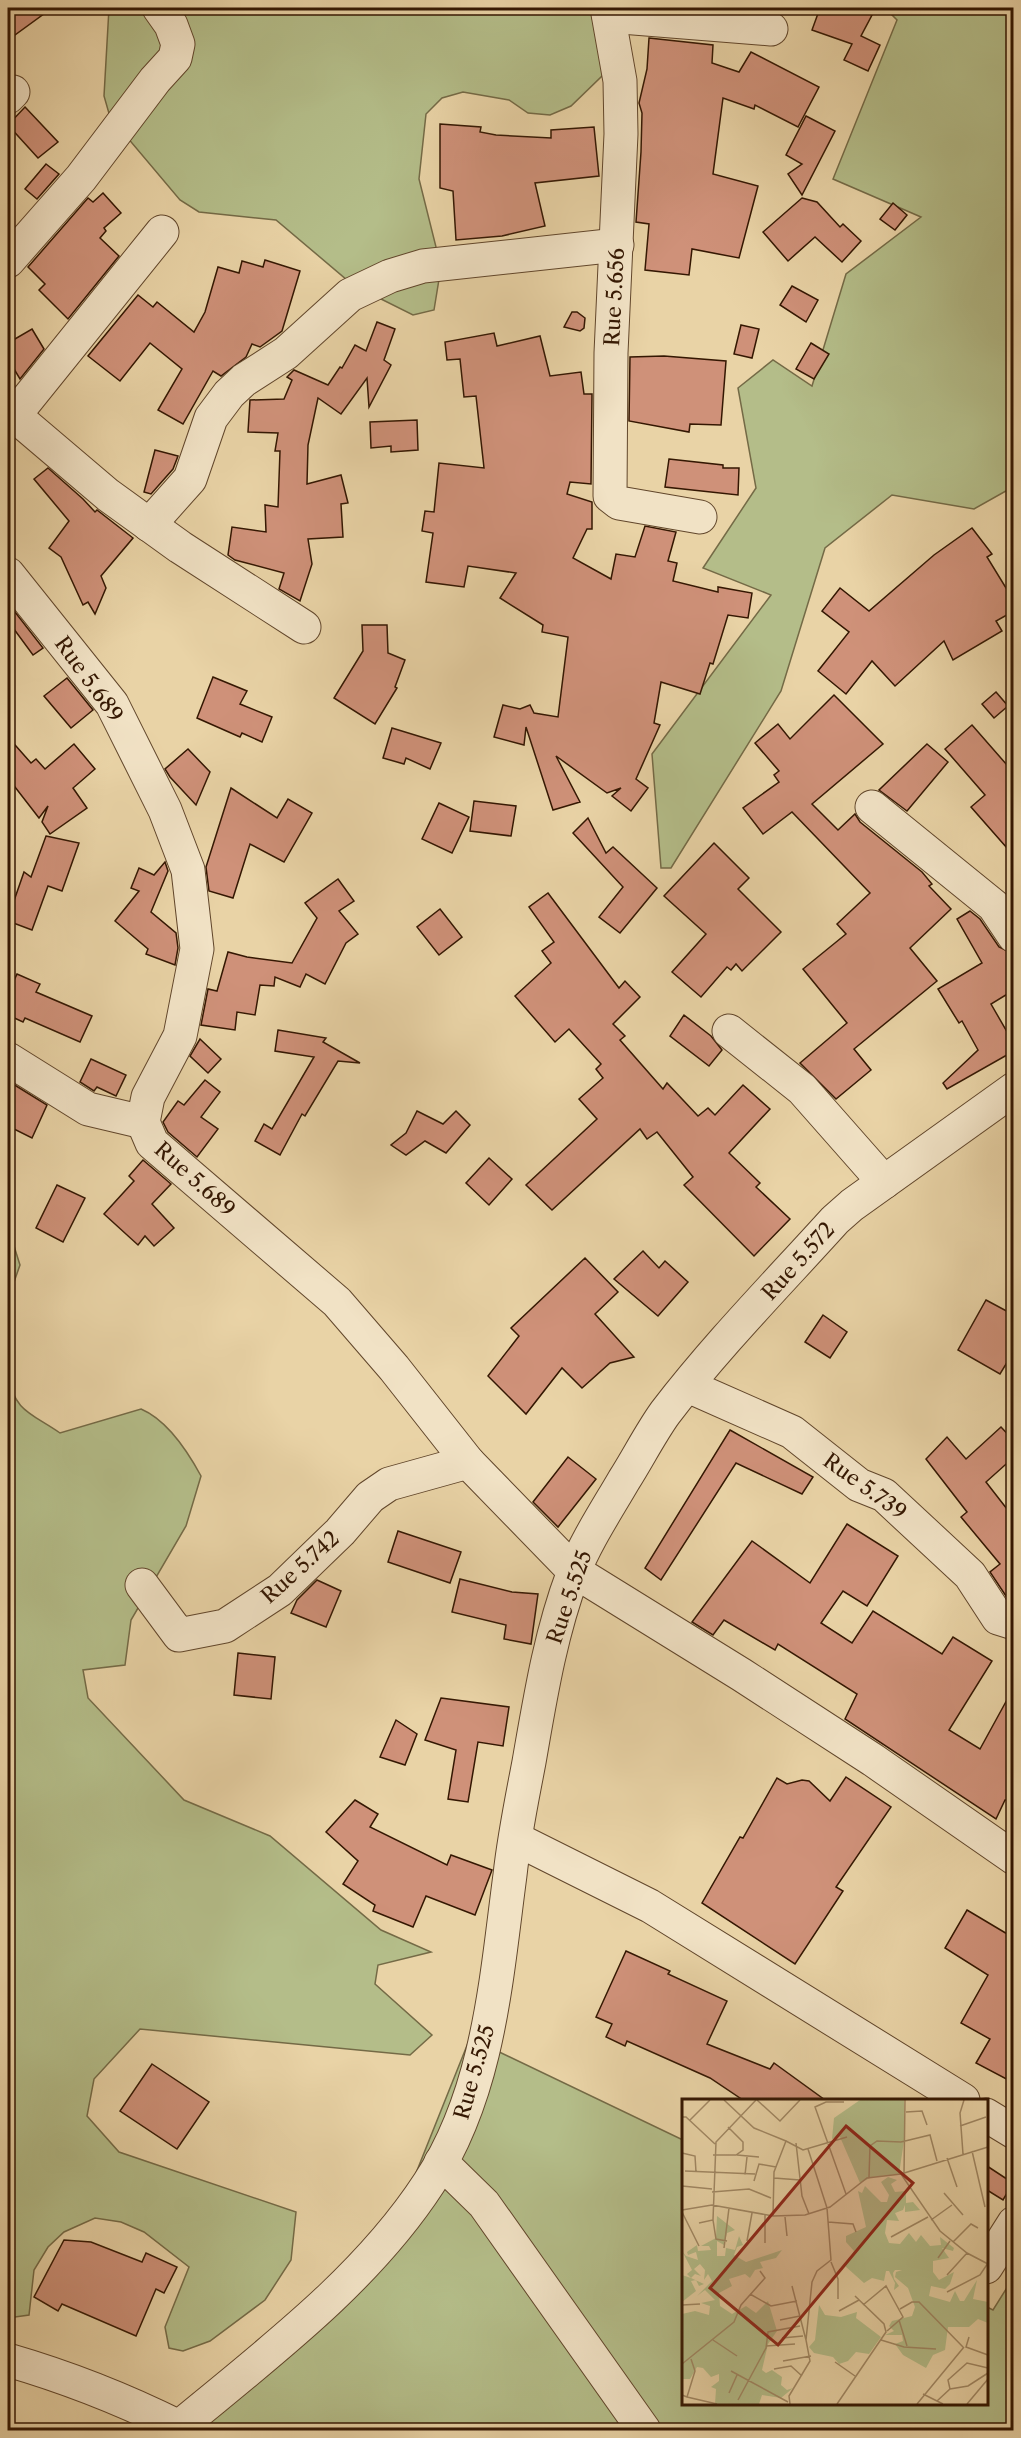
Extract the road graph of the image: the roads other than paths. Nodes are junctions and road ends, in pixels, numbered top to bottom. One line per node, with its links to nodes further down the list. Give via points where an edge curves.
1 (159, 8): 6 (street, via 171,25 177,44 174,58 81,178)
2 (608, 12): 3 (street); 5 (street, Rue 5.656, via 620,81)
3 (771, 29)
4 (162, 232): 7 (street)
5 (617, 245): 8 (street, Rue 5.656, via 610,496 619,502); 9 (street, via 423,266 350,295 286,353 229,394 211,418 190,479)
6 (8, 261)
7 (10, 413): 9 (street)
8 (700, 517)
9 (149, 525): 11 (street)
10 (8, 574): 17 (street, Rue 5.689, via 112,704 165,810 188,870 197,949 180,1036 148,1096)
11 (304, 627)
12 (872, 807): 13 (street, via 994,906)
13 (1014, 936)
14 (729, 1031): 18 (street, via 802,1089)
15 (8, 1059): 17 (street, via 88,1109)
16 (1008, 1102): 18 (street, Rue 5.572)
17 (143, 1122): 20 (street, Rue 5.689, via 152,1143 337,1302)
18 (884, 1182): 19 (street, Rue 5.572, via 835,1220)
19 (688, 1386): 21 (street, Rue 5.572, via 664,1415); 24 (street, Rue 5.739, via 792,1432 859,1485 884,1495 970,1575 998,1618)
20 (468, 1462): 22 (street, Rue 5.689); 23 (street, Rue 5.742, via 380,1490 280,1590 225,1626 179,1635)
21 (626, 1477): 22 (street, Rue 5.525, via 591,1534)
22 (574, 1571): 25 (street, Rue 5.525, via 541,1688); 26 (street, Rue 5.689, via 873,1760)
23 (142, 1585)
24 (1014, 1623)
25 (516, 1839): 27 (street, via 650,1906); 30 (street, Rue 5.525, via 486,2041 471,2097)
26 (1014, 1858)
27 (961, 2099)
28 (988, 2116): 29 (street)
29 (1014, 2132)
30 (441, 2162): 34 (street, Rue 5.525, via 396,2227 337,2291); 35 (street, via 484,2204)
31 (1014, 2223): 32 (street)
32 (988, 2265)
33 (8, 2360): 34 (street, Rue 5.525, via 112,2394)
34 (178, 2429)
35 (644, 2430)

